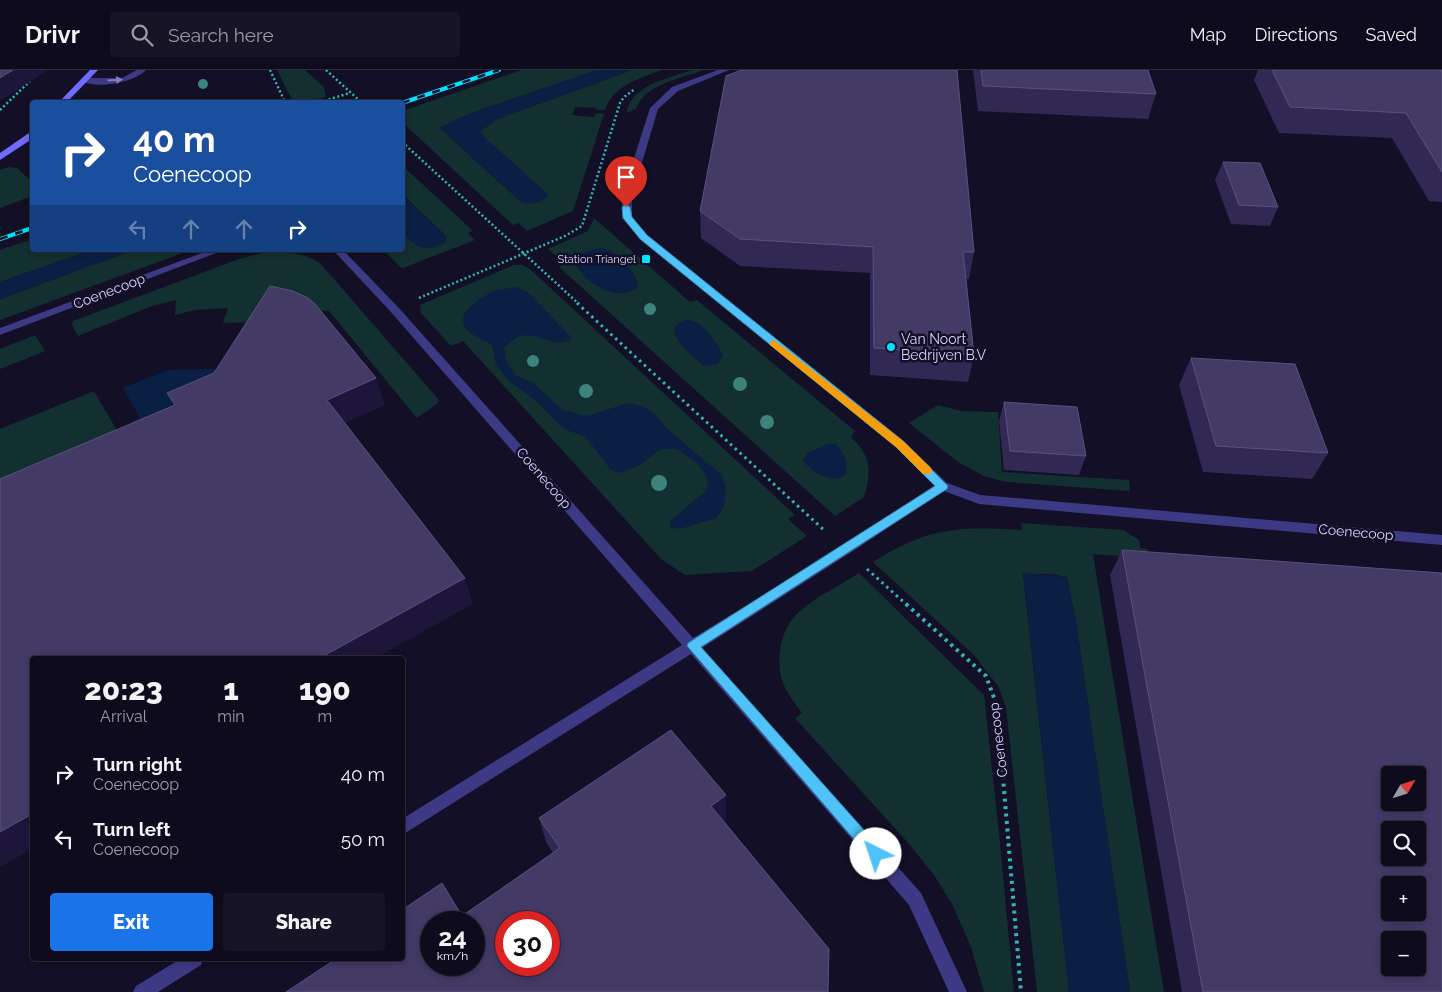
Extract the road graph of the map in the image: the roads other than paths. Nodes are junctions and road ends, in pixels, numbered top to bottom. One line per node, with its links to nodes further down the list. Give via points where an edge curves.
1 (94, 70): 4 (street)
2 (142, 70): 4 (street, one-way to 2, via 123,80)
3 (725, 70): 11 (street, Coenecoop, via 675,88 654,108 627,196 627,218 644,237 900,444)
4 (84, 80): 5 (street)
5 (65, 100)
6 (30, 136): 7 (street)
7 (0, 157)
8 (214, 252): 10 (street, Coenecoop)
9 (340, 252): 13 (street, Coenecoop)
10 (0, 332)
11 (943, 486): 12 (street, Coenecoop, via 979,498); 13 (street)
12 (1442, 540)
13 (693, 646): 14 (street); 17 (street, Coenecoop, via 915,898)
14 (405, 826)
15 (192, 961): 16 (street)
16 (142, 992)
17 (958, 992)

